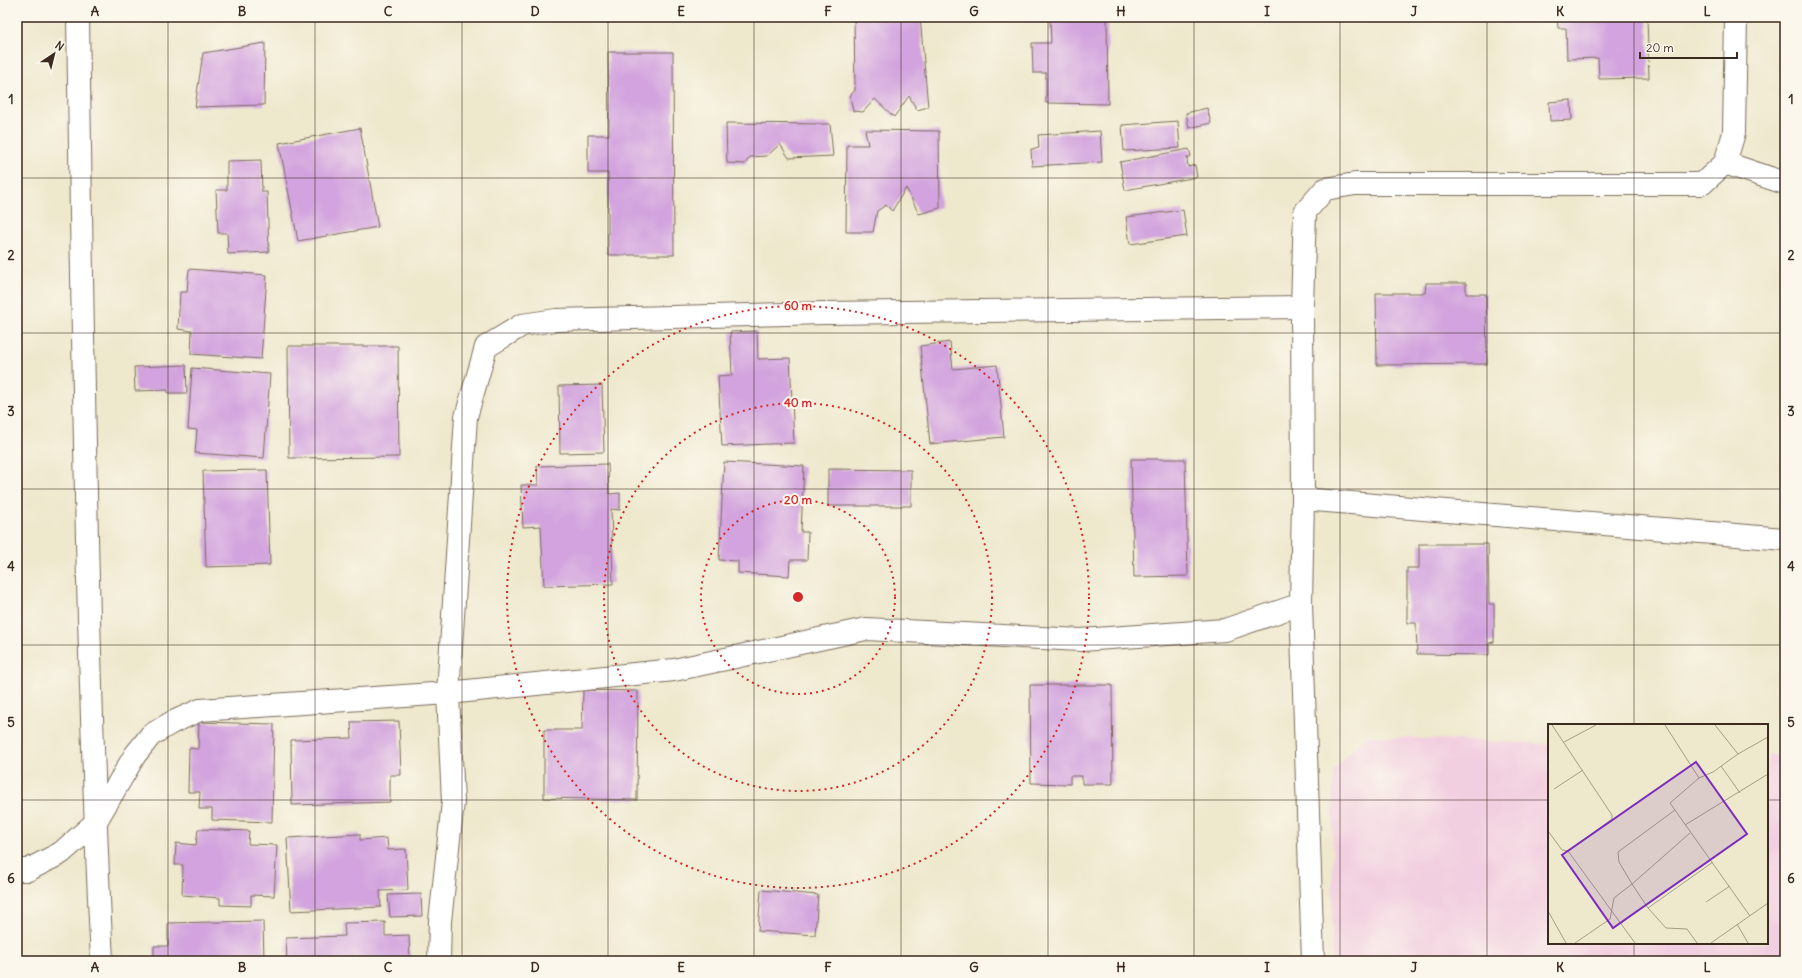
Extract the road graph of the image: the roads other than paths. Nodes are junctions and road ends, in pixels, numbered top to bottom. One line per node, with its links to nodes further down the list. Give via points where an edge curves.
1 (78, 17): 10 (street, via 87,576)
2 (1736, 17): 3 (street, via 1734,133)
3 (1725, 162): 4 (street); 5 (street, via 1702,184 1355,184 1325,189 1305,212)
4 (1785, 182)
5 (1302, 307): 6 (street); 9 (street, via 679,316 556,320 522,325 486,348 466,418)
6 (1303, 499): 7 (street); 8 (street)
7 (1785, 539)
8 (1301, 604): 9 (street, via 1225,630 1081,640 866,629 674,670); 14 (street)
9 (448, 693): 10 (street, via 200,710 151,735 135,755); 13 (street, via 453,802 440,921)
10 (95, 823): 11 (street, via 61,853 28,870); 12 (street)
11 (17, 870)
12 (102, 961)
13 (439, 961)
14 (1313, 961)

